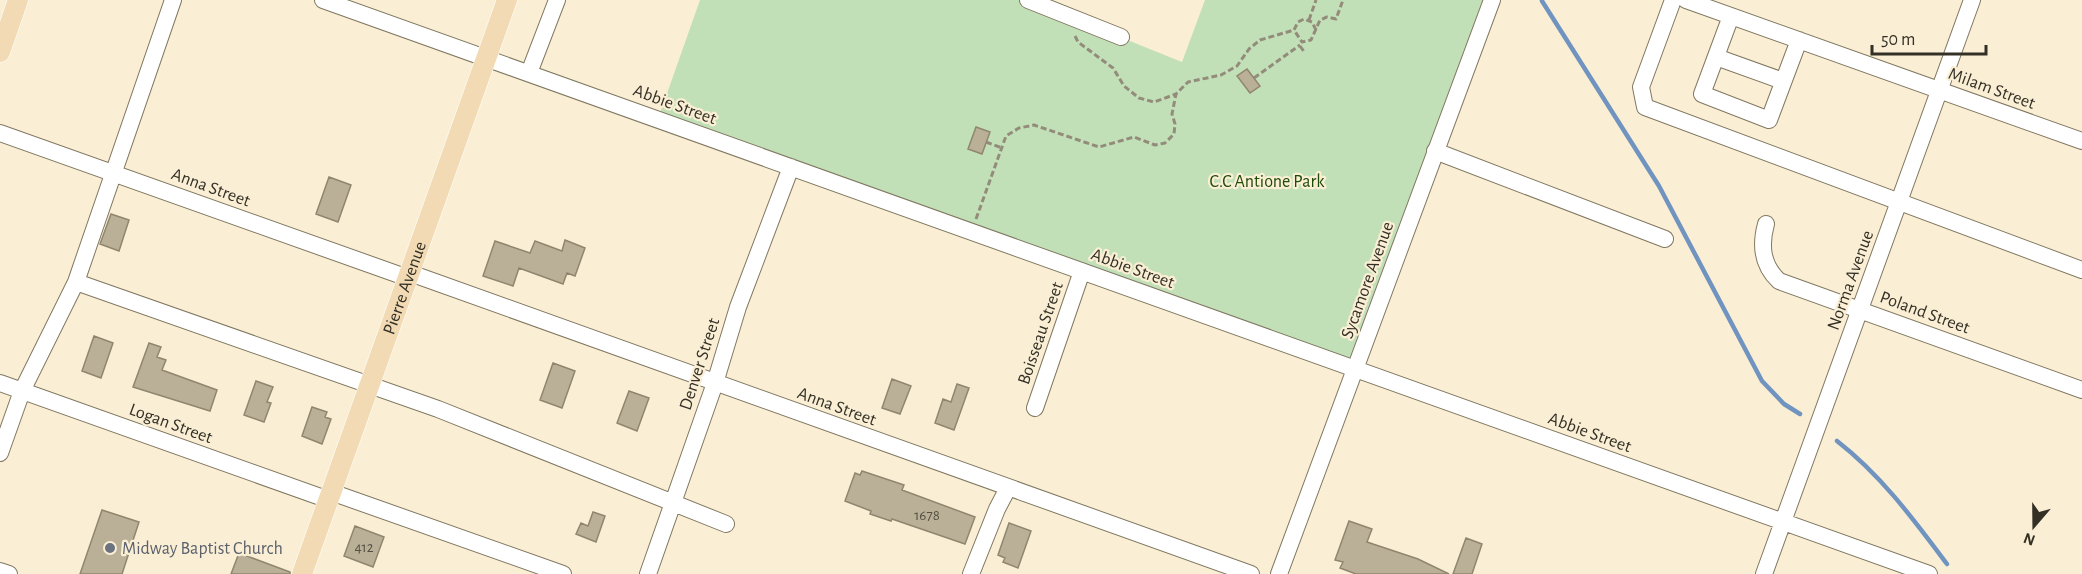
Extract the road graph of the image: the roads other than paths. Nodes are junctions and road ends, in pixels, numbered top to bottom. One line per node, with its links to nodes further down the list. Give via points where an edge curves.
1 (18, 0): 14 (main road)
2 (173, 0): 24 (street)
3 (323, 0): 16 (street, Abbie Street)
4 (507, 0): 16 (main road, Pierre Avenue)
5 (557, 0): 17 (street)
6 (1028, 0): 12 (street)
7 (1492, 0): 22 (street, Sycamore Avenue)
8 (1673, 0): 25 (street, via 1641,87 1645,106)
9 (1686, 0): 11 (street, Milam Street)
10 (1972, 0): 19 (street, Norma Avenue)
11 (1731, 16): 13 (street, Milam Street); 15 (street)
12 (1121, 38)
13 (1799, 40): 18 (street); 19 (street, Milam Street)
14 (0, 52)
15 (1716, 57): 18 (street); 18 (street, via 1702,94 1768,120)
16 (487, 58): 17 (street, Abbie Street); 30 (main road, Pierre Avenue)
17 (529, 73): 23 (street, Abbie Street)
18 (1783, 81)
19 (1940, 90): 21 (street, Milam Street); 25 (street, Norma Avenue)
20 (0, 134): 24 (street, Anna Street)
21 (2082, 141)
22 (1435, 152): 27 (street); 33 (street, Sycamore Avenue)
23 (792, 167): 29 (street, Abbie Street); 35 (street, Denver Street, via 738,307)
24 (112, 173): 30 (street, Anna Street); 31 (street)
25 (1900, 202): 28 (street); 32 (street, Norma Avenue)
26 (1766, 224): 32 (street, Poland Street, via 1762,238 1765,261 1779,281)
27 (1665, 239)
28 (2082, 270)
29 (1082, 271): 33 (street, Abbie Street); 39 (street, Boisseau Street)
30 (409, 276): 35 (street, Anna Street); 36 (main road, Pierre Avenue)
31 (76, 282): 36 (street); 38 (street)
32 (1860, 309): 37 (street, Poland Street); 44 (street, Norma Avenue)
33 (1356, 369): 44 (street, Abbie Street); 53 (street, Sycamore Avenue)
34 (0, 383): 38 (street, Logan Street)
35 (715, 383): 41 (street, Anna Street); 43 (street, Denver Street)
36 (370, 386): 42 (main road, Pierre Avenue); 43 (street)
37 (2082, 390)
38 (22, 391): 40 (street); 42 (street, Logan Street)
39 (1035, 408)
40 (0, 453)
41 (1008, 488): 51 (street); 52 (street, Anna Street)
42 (330, 496): 48 (main road, Pierre Avenue); 49 (street, Logan Street)
43 (672, 504): 45 (street); 50 (street, Denver Street)
44 (1783, 521): 54 (street, Norma Avenue); 55 (street, Abbie Street)
45 (726, 524)
46 (0, 571): 47 (street)
47 (9, 574)
48 (302, 574)
49 (563, 574)
50 (648, 574)
51 (971, 574)
52 (1251, 574)
53 (1279, 574)
54 (1764, 574)
55 (1929, 574)

